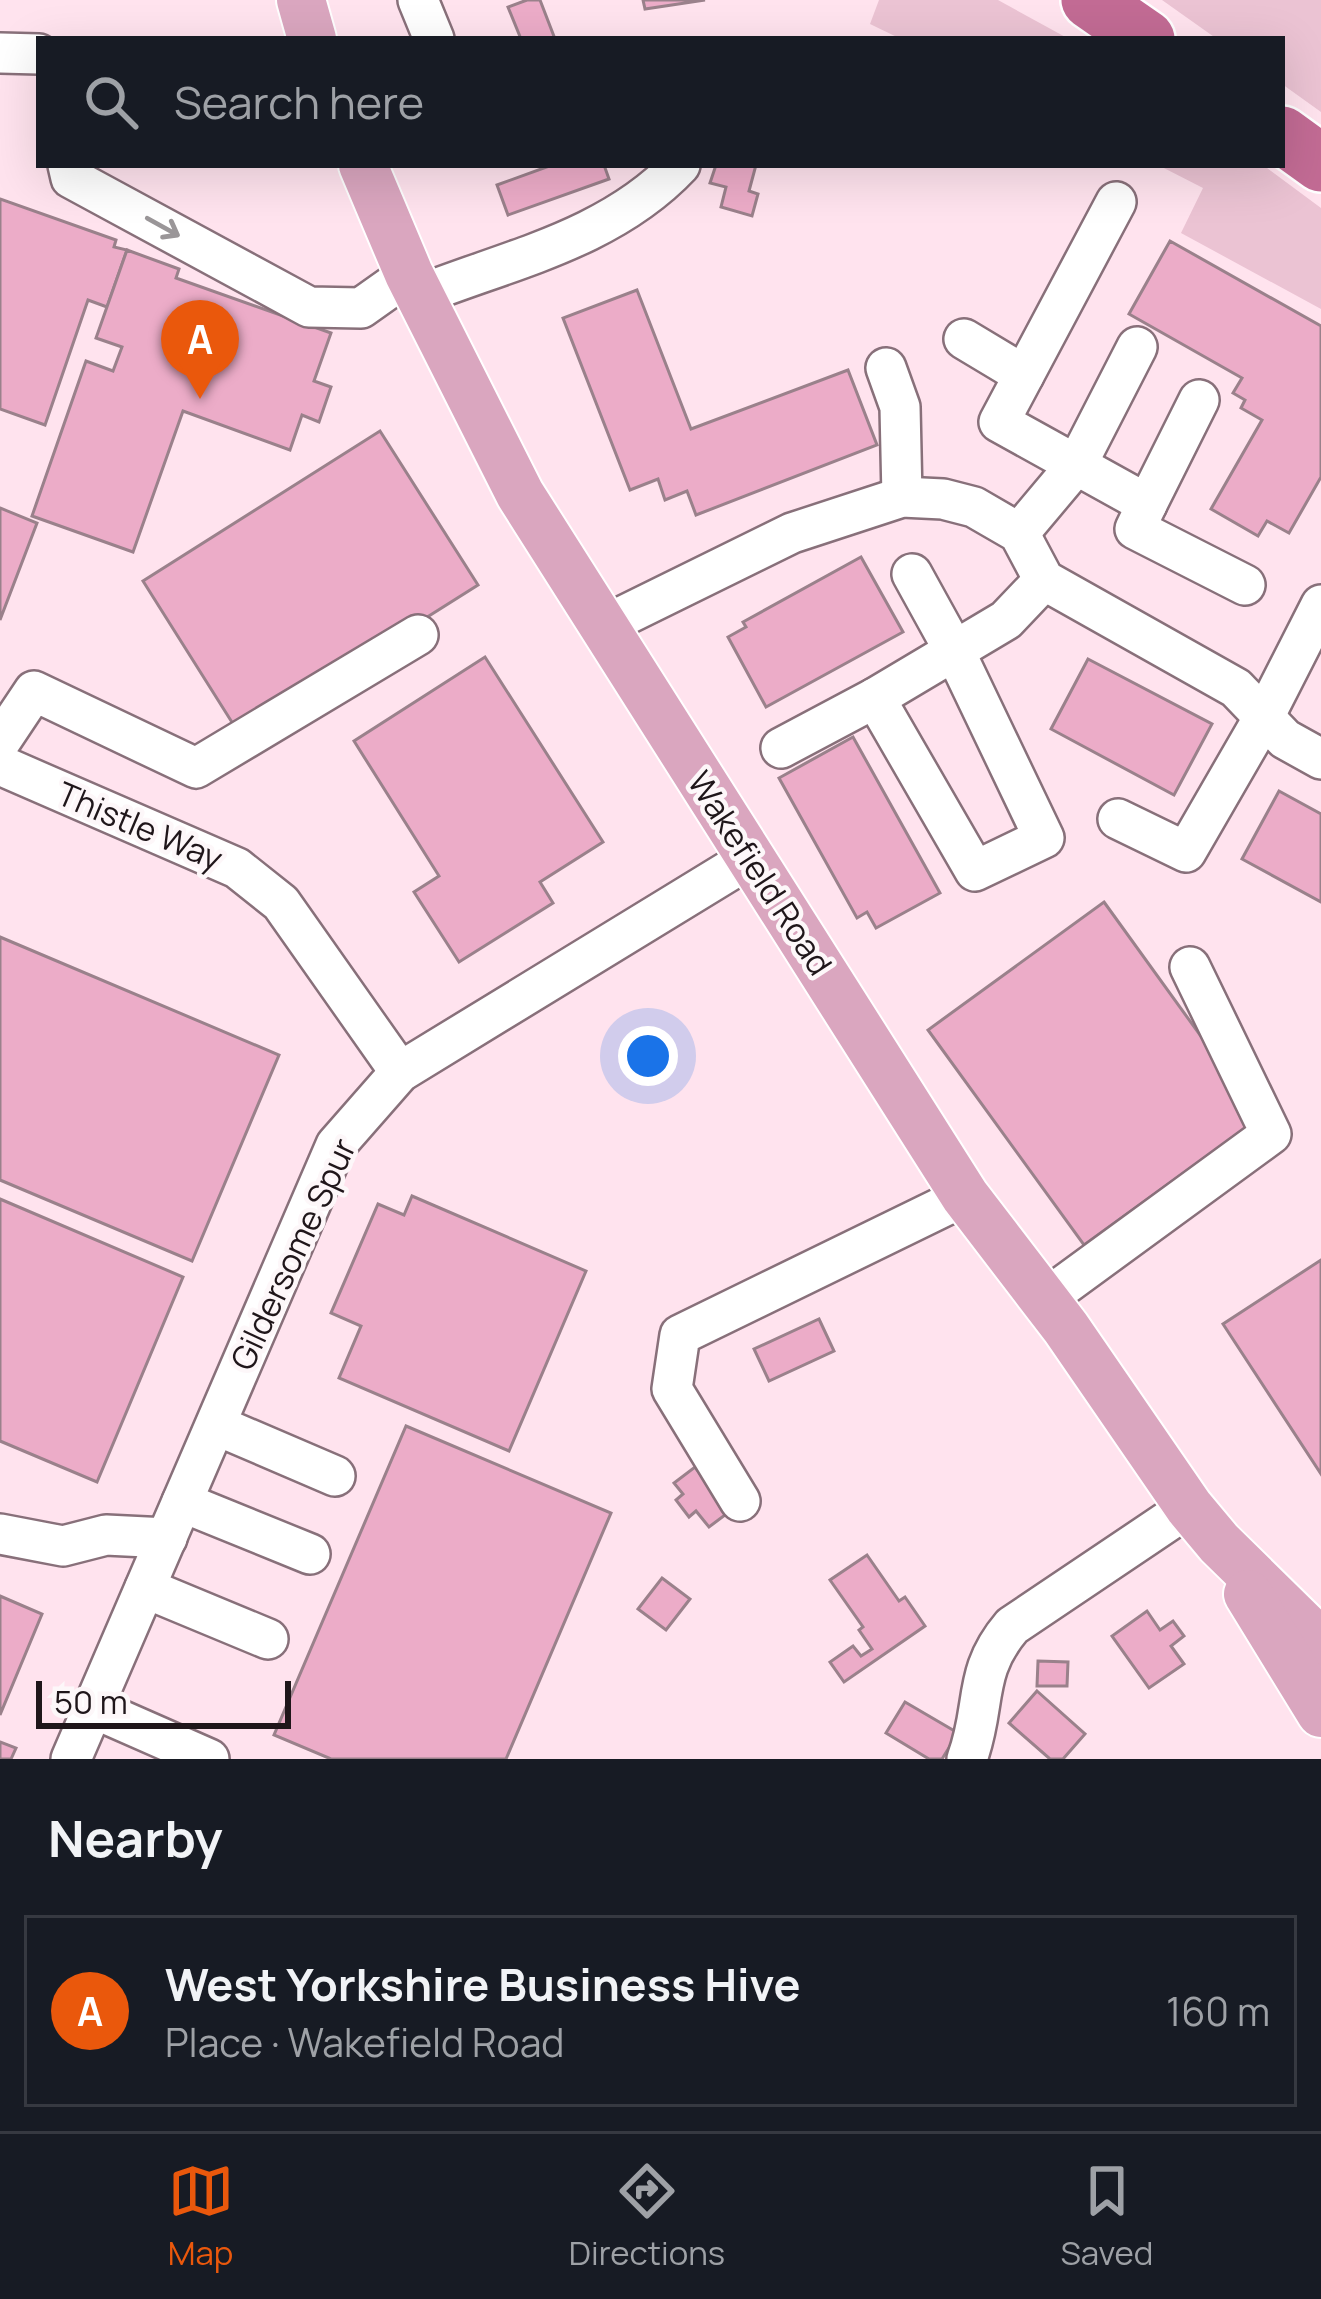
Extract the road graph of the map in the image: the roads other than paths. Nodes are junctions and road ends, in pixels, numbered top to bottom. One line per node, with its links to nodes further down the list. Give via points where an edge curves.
1 (301, 0): 4 (main road)
2 (418, 0): 5 (street)
3 (1090, 0): 6 (highway)
4 (311, 36)
5 (433, 36)
6 (1142, 36)
7 (0, 53): 8 (street)
8 (36, 54)
9 (1285, 137): 10 (highway)
10 (1321, 163)
11 (69, 168): 15 (street, one-way to 15, via 71,178 309,307 361,308)
12 (364, 168): 15 (main road, Wakefield Road)
13 (677, 168): 15 (street, via 646,200 527,259)
14 (1116, 202): 19 (street)
15 (414, 284): 29 (main road, Wakefield Road, via 520,494)
16 (964, 339): 19 (street)
17 (1137, 346): 21 (street)
18 (886, 368): 22 (street, via 900,407)
19 (1024, 375): 21 (street, via 999,422)
20 (1199, 400): 23 (street)
21 (1077, 464): 23 (street); 24 (street)
22 (902, 497): 24 (street, via 974,508); 29 (street, via 792,533)
23 (1147, 504): 27 (street, via 1135,529)
24 (1018, 533): 26 (street)
25 (911, 574): 31 (street)
26 (1044, 580): 31 (street, via 1006,620); 33 (street, via 1236,688)
27 (1245, 585)
28 (1321, 605): 33 (street)
29 (603, 626): 39 (main road, Wakefield Road)
30 (418, 634): 34 (street, via 196,768 34,691)
31 (955, 652): 32 (street); 32 (street, via 1044,838 975,871)
32 (875, 698): 35 (street)
33 (1264, 717): 36 (street); 38 (street, via 1186,852)
34 (0, 742)
35 (781, 748)
36 (1321, 759)
37 (0, 765): 41 (street, Thistle Way, via 237,868 281,903)
38 (1118, 819)
39 (750, 858): 41 (street, Gildersome Spur); 42 (main road, Wakefield Road)
40 (1190, 967): 43 (street, via 1271,1134)
41 (400, 1072): 44 (street, Gildersome Spur, via 336,1145)
42 (965, 1196): 43 (main road, Wakefield Road); 46 (street, via 680,1335 672,1389)
43 (1044, 1300): 48 (main road, Wakefield Road)
44 (215, 1425): 45 (street); 47 (street, Gildersome Spur)
45 (335, 1476)
46 (740, 1501)
47 (174, 1520): 49 (street, via 63,1546); 50 (street); 51 (street, Gildersome Spur)
48 (1204, 1525): 53 (main road, Wakefield Road); 55 (main road, Wakefield Road); 58 (street, via 1012,1626 990,1651)
49 (0, 1534)
50 (310, 1554)
51 (145, 1588): 52 (street); 54 (street, Gildersome Spur)
52 (268, 1640)
53 (1321, 1643)
54 (93, 1708): 56 (street, Gildersome Spur); 57 (street)
55 (1321, 1713)
56 (71, 1759)
57 (208, 1759)
58 (968, 1759)

